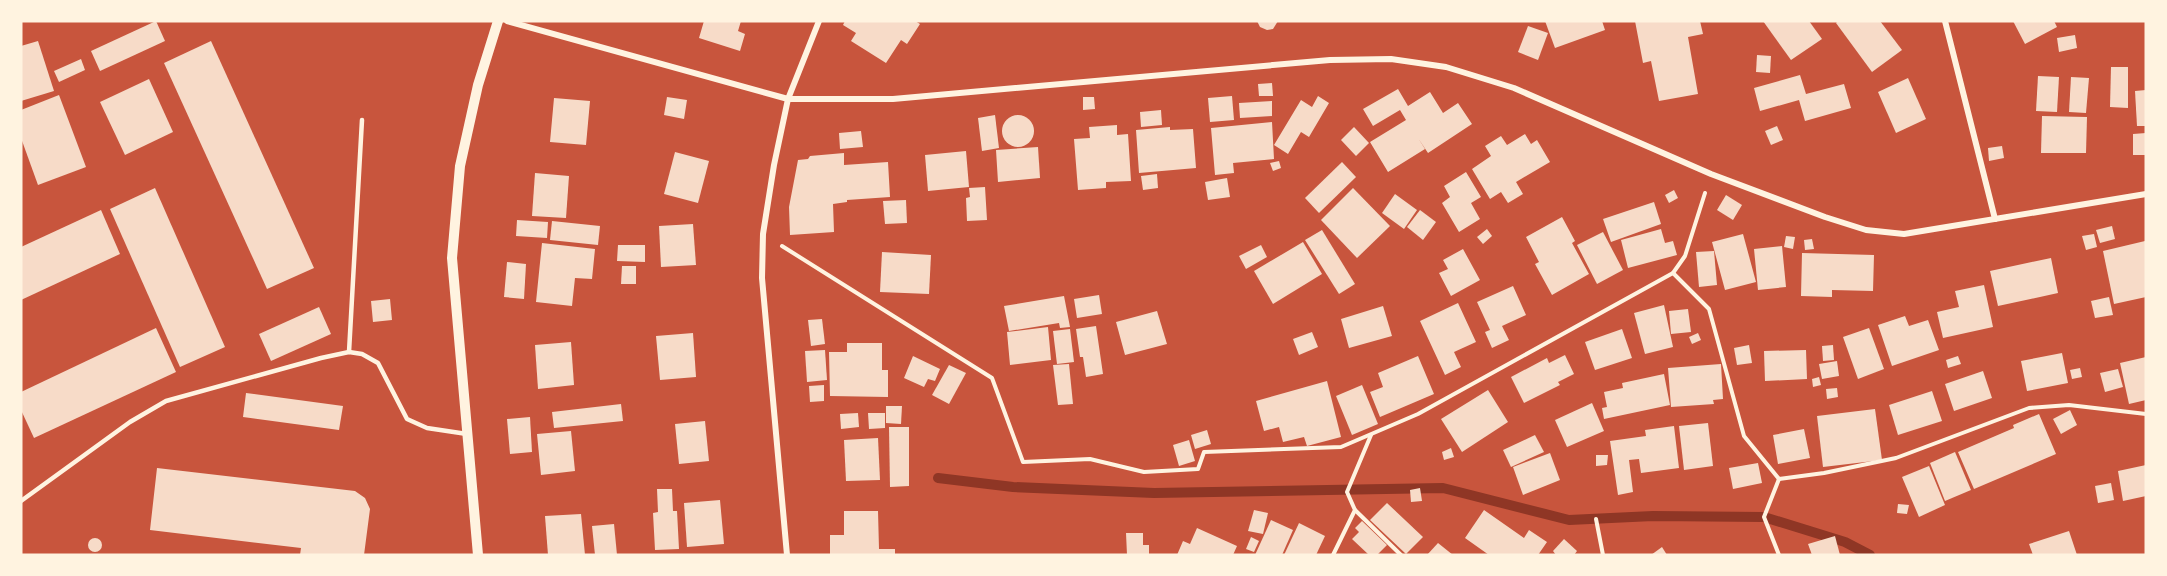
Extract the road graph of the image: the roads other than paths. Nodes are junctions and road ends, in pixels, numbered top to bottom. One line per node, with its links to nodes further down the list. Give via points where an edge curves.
1 (498, 21): 10 (street, via 478,85 460,166 452,258)
2 (507, 21): 5 (street)
3 (819, 21): 5 (street)
4 (1945, 21): 8 (street)
5 (788, 99): 8 (street, via 892,99 1330,60 1391,59 1446,67 1514,88 1711,174 1866,230 1904,234); 13 (street, via 763,234 762,278)
6 (362, 120): 9 (lane)
7 (2146, 194): 8 (street)
8 (1995, 219)
9 (349, 352): 10 (lane, via 378,363 407,419 427,428); 11 (lane, via 166,401 130,422)
10 (467, 434): 12 (street)
11 (21, 501)
12 (478, 555)
13 (787, 555)

